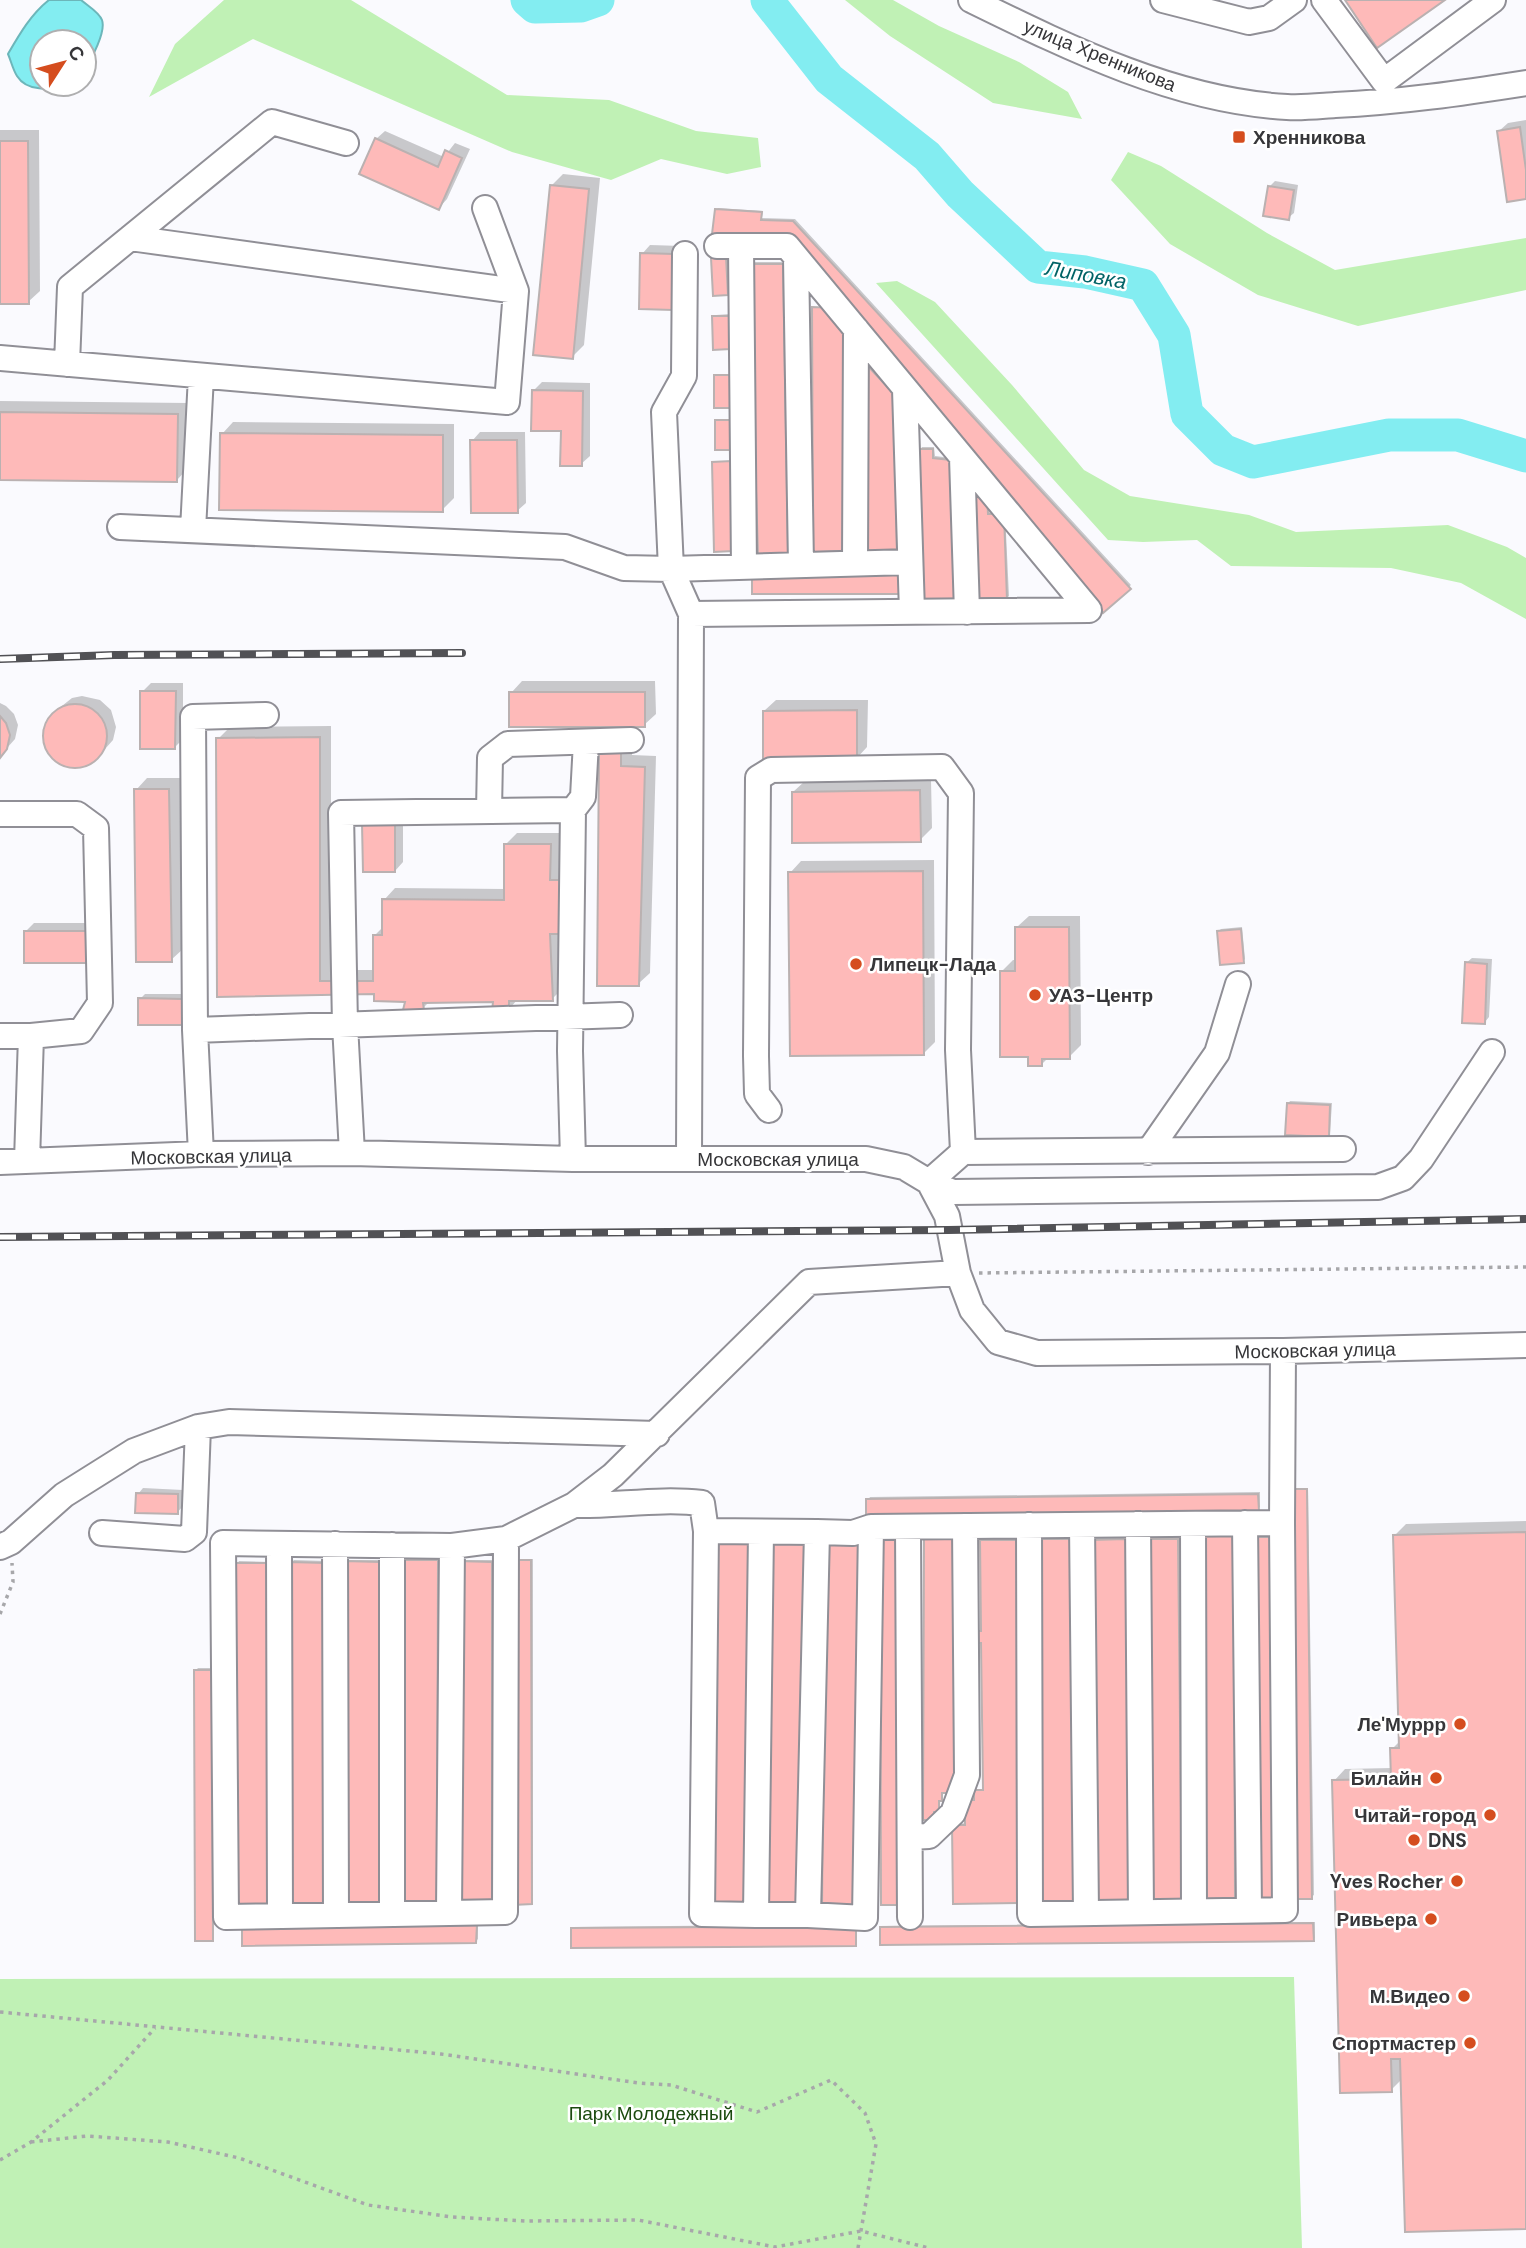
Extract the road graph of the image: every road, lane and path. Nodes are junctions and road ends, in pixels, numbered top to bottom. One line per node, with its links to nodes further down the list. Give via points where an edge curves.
1 (971, 0): 7 (street, улица Хренникова, via 1107,62 1200,93 1288,107)
2 (1163, 0): 3 (street, via 1250,22 1269,18)
3 (1294, 0)
4 (1324, 0): 7 (street)
5 (1493, 0): 7 (street)
6 (1526, 83): 7 (street, улица Хренникова)
7 (1386, 92)
8 (346, 143): 10 (street, via 272,122)
9 (485, 208): 13 (street)
10 (130, 238): 13 (street); 16 (street, via 70,287)
11 (685, 254): 26 (street, via 684,376 664,412)
12 (796, 258): 14 (street); 24 (street); 25 (street, via 787,246 729,246)
13 (516, 291): 17 (street, via 508,402)
14 (856, 329): 18 (street); 23 (street)
15 (0, 358): 16 (street)
16 (67, 364): 17 (street)
17 (201, 376): 21 (street)
18 (905, 389): 19 (street); 22 (street)
19 (962, 457): 28 (street); 28 (street, via 1089,610)
20 (120, 527): 21 (street)
21 (193, 530): 26 (street, via 565,547 624,568)
22 (910, 562): 23 (street); 27 (street)
23 (855, 563): 24 (street)
24 (801, 565): 25 (street)
25 (744, 566): 26 (street)
26 (671, 569): 29 (street)
27 (912, 612): 28 (street); 29 (street)
28 (967, 612)
29 (691, 614): 51 (street)
30 (266, 715): 40 (street, via 193,717)
31 (631, 740): 32 (street)
32 (586, 742): 33 (street, via 583,797); 34 (street, via 508,744 490,758)
33 (573, 810): 34 (street); 38 (street)
34 (489, 811): 39 (street, via 341,813)
35 (0, 814): 42 (street, via 77,814 96,828 100,1003 81,1031)
36 (1238, 984): 47 (street, via 1217,1053)
37 (621, 1015): 38 (street)
38 (571, 1018): 39 (street); 50 (street)
39 (345, 1025): 40 (street); 48 (street)
40 (195, 1030): 49 (street)
41 (0, 1036): 42 (street)
42 (31, 1036): 52 (street)
43 (1492, 1052): 54 (street, via 1422,1159 1403,1178 1378,1187 953,1192)
44 (769, 1110): 46 (street, via 757,1094 758,778 771,770 942,767 961,793 958,1050)
45 (1343, 1149): 47 (street)
46 (963, 1152): 47 (street); 54 (street)
47 (1148, 1152)
48 (352, 1153): 49 (street, Московская улица); 50 (street, Московская улица)
49 (201, 1154): 52 (street, Московская улица)
50 (573, 1159): 51 (street, Московская улица)
51 (689, 1159): 54 (street, Московская улица, via 866,1159 904,1167)
52 (27, 1161): 53 (street, Московская улица)
53 (0, 1162)
54 (929, 1182): 56 (street, Московская улица, via 947,1216)
55 (1526, 1267): 56 (path)
56 (958, 1273): 58 (street, Московская улица, via 972,1310 998,1342 1037,1353); 60 (street, via 809,1282)
57 (1526, 1345): 58 (street, Московская улица)
58 (1283, 1351): 63 (street)
59 (198, 1427): 60 (street, via 229,1422); 74 (street, via 194,1532 185,1539); 77 (street, via 134,1451 64,1495)
60 (657, 1434): 61 (street)
61 (574, 1505): 71 (street, via 702,1503); 75 (street)
62 (1245, 1523): 63 (street); 65 (street); 83 (street)
63 (1282, 1523): 83 (street, via 1286,1910)
64 (1138, 1524): 65 (street); 67 (street); 85 (street)
65 (1193, 1524): 84 (street)
66 (1029, 1525): 67 (street); 68 (street); 87 (street, via 1030,1914)
67 (1082, 1525): 87 (street)
68 (965, 1526): 70 (street); 82 (street, via 967,1775 953,1813 929,1836)
69 (871, 1527): 70 (street); 73 (street, via 853,1533); 91 (street, via 865,1918)
70 (908, 1527): 82 (street)
71 (706, 1531): 72 (street); 90 (street, via 702,1914)
72 (761, 1531): 73 (street); 90 (street)
73 (817, 1532): 91 (street)
74 (102, 1533)
75 (506, 1539): 80 (street); 86 (street, via 505,1912)
76 (335, 1544): 78 (street); 79 (street); 89 (street)
77 (6, 1545): 81 (path, via 13,1582)
78 (279, 1545): 92 (street); 92 (street, via 223,1543 226,1917)
79 (392, 1545): 80 (street); 88 (street)
80 (453, 1546): 86 (street)
81 (0, 1614)
82 (910, 1837): 93 (street)
83 (1249, 1910): 84 (street)
84 (1194, 1911): 85 (street)
85 (1141, 1912): 87 (street)
86 (449, 1913): 88 (street)
87 (1086, 1913)
88 (392, 1914): 89 (street)
89 (336, 1915): 92 (street)
90 (756, 1915): 91 (street)
91 (808, 1915)
92 (280, 1916)
93 (910, 1917)
94 (0, 2012): 95 (path)
95 (155, 2028): 96 (path, via 108,2080); 98 (path, via 442,2054 671,2085 757,2112 831,2080 865,2113 876,2144)
96 (31, 2142): 97 (path); 98 (path, via 87,2136 168,2142 239,2158 368,2205 452,2217 638,2220 775,2247)
97 (0, 2160)
98 (861, 2231): 99 (path); 100 (path)
99 (858, 2248)
100 (929, 2248)

